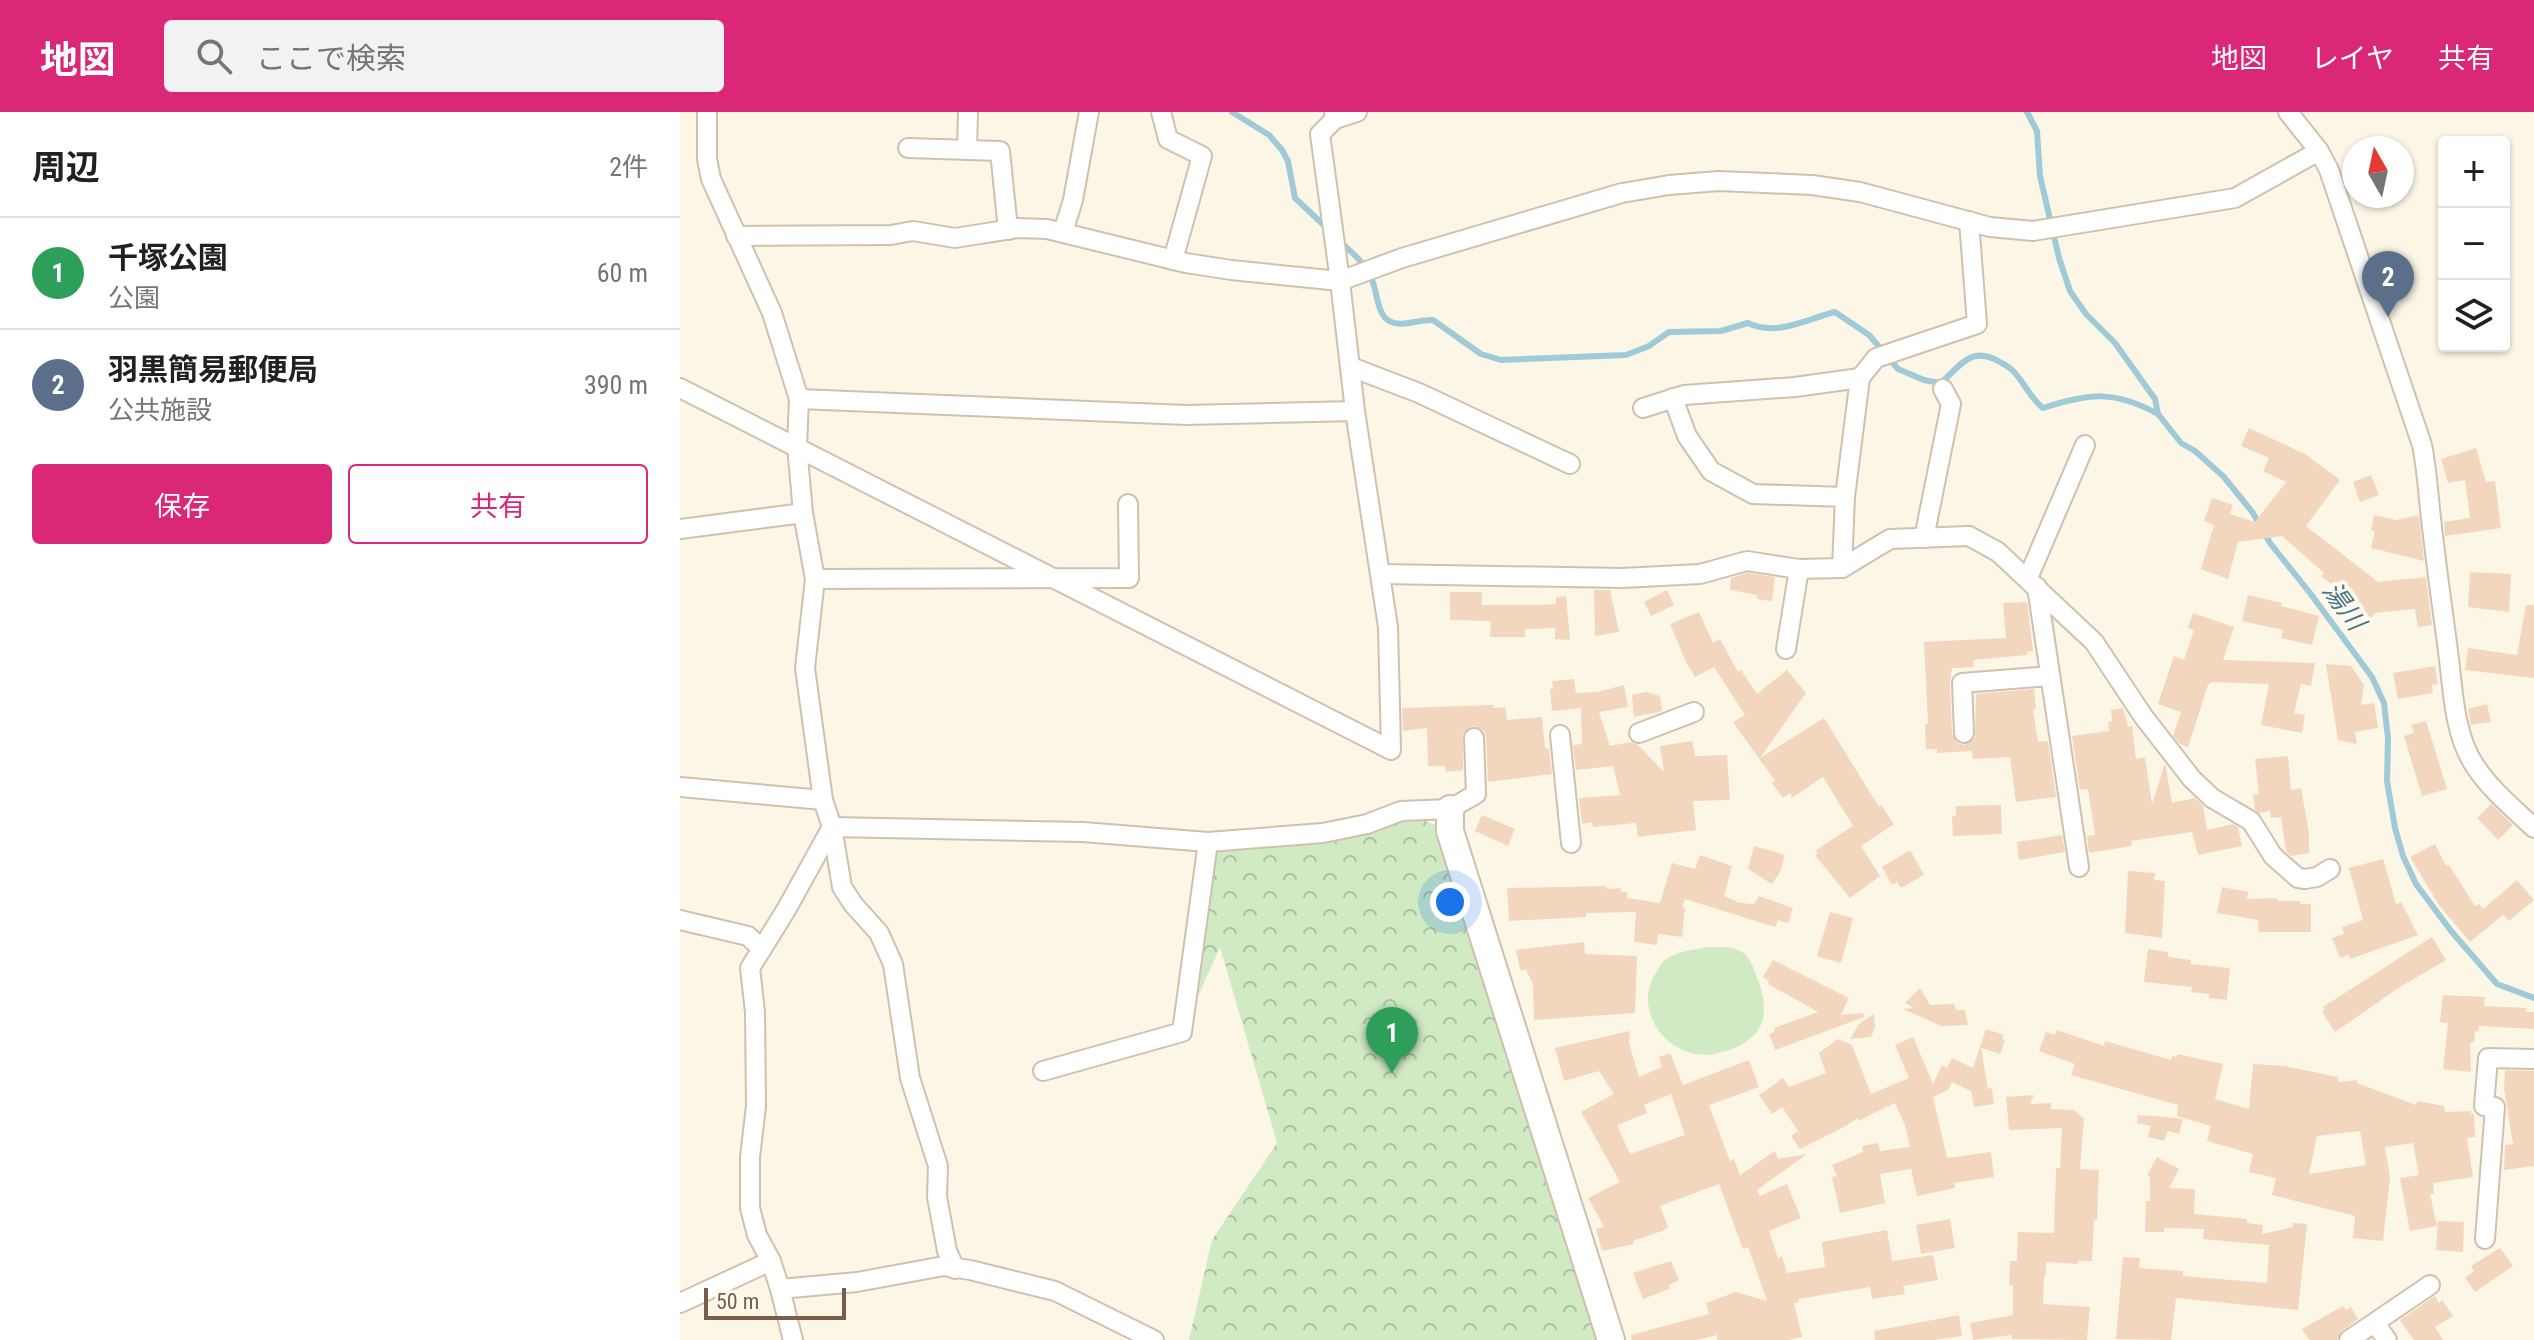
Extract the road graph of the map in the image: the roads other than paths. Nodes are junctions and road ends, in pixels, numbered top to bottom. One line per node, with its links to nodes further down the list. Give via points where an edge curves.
1 (707, 112): 14 (street, via 711,179)
2 (968, 112): 9 (street)
3 (1089, 112): 13 (street)
4 (1161, 112): 15 (street, via 1168,139 1202,156)
5 (1357, 112): 7 (street)
6 (2288, 112): 10 (street)
7 (1335, 116): 16 (street, via 1320,134)
8 (908, 148): 9 (street)
9 (967, 150): 12 (street, via 1000,151)
10 (2319, 151): 11 (street, via 2235,198 2033,231); 50 (street, via 2422,445 2461,733 2474,766)
11 (1969, 221): 16 (street, via 1812,185 1669,185 1622,193); 18 (street, via 1977,324 1876,358)
12 (1008, 230): 13 (street); 14 (street, via 955,238 913,231)
13 (1063, 232): 15 (street)
14 (736, 236): 22 (street, via 772,313)
15 (1173, 260): 16 (street)
16 (1340, 281): 17 (street)
17 (1351, 367): 24 (street); 27 (street)
18 (1860, 378): 21 (street); 28 (street)
19 (680, 388): 26 (street)
20 (1943, 389): 32 (street, via 1951,404)
21 (1673, 398): 23 (street); 28 (street, via 1687,436 1711,471 1753,494)
22 (799, 399): 24 (street, via 1186,415); 26 (street)
23 (1643, 408)
24 (1355, 411): 35 (street)
25 (2085, 445): 38 (street)
26 (797, 446): 30 (street); 37 (street)
27 (1570, 464)
28 (1845, 497): 33 (street)
29 (1128, 504): 37 (street, via 1129,578)
30 (803, 513): 31 (street); 36 (street)
31 (680, 529)
32 (1924, 538): 33 (street, via 1890,539); 38 (street, via 1969,536 1998,552)
33 (1842, 568): 34 (street)
34 (1799, 569): 35 (street, via 1747,561 1700,574 1622,578); 39 (street)
35 (1381, 574): 37 (street, via 1391,750)
36 (815, 579): 37 (street); 47 (street, via 805,668)
37 (1058, 580)
38 (2032, 582): 40 (street); 54 (street, via 2094,642 2143,716 2202,789 2251,821 2273,856 2298,878 2317,877)
39 (1786, 649)
40 (2050, 676): 43 (street, via 1962,683); 53 (street)
41 (1694, 712): 42 (street)
42 (1639, 733)
43 (1964, 733)
44 (1560, 735): 52 (street)
45 (1474, 738): 48 (street, via 1476,794)
46 (680, 787): 47 (street)
47 (823, 800): 49 (street)
48 (1450, 809): 51 (street, via 1401,811 1323,833); 68 (street, via 1450,831)
49 (832, 827): 51 (street, via 1083,832); 56 (street); 61 (street, via 842,887 879,933 893,964 910,1078 938,1166 937,1197)
50 (2534, 828)
51 (1208, 842): 58 (street, via 1182,1032)
52 (1571, 843)
53 (2079, 867)
54 (2330, 869)
55 (680, 920): 56 (street, via 748,936)
56 (762, 949): 60 (street, via 750,968 756,1106 750,1208)
57 (2534, 1059): 59 (street, via 2488,1058 2484,1106 2495,1107)
58 (1043, 1071)
59 (2485, 1239)
60 (771, 1261): 63 (street); 64 (street)
61 (955, 1269): 63 (street, via 944,1266); 67 (street, via 1055,1291)
62 (2430, 1285): 65 (street)
63 (780, 1289): 66 (street)
64 (680, 1303)
65 (2375, 1323): 69 (street); 70 (street)
66 (793, 1340)
67 (1154, 1340)
68 (1611, 1340)
69 (2349, 1340)
70 (2387, 1340)

